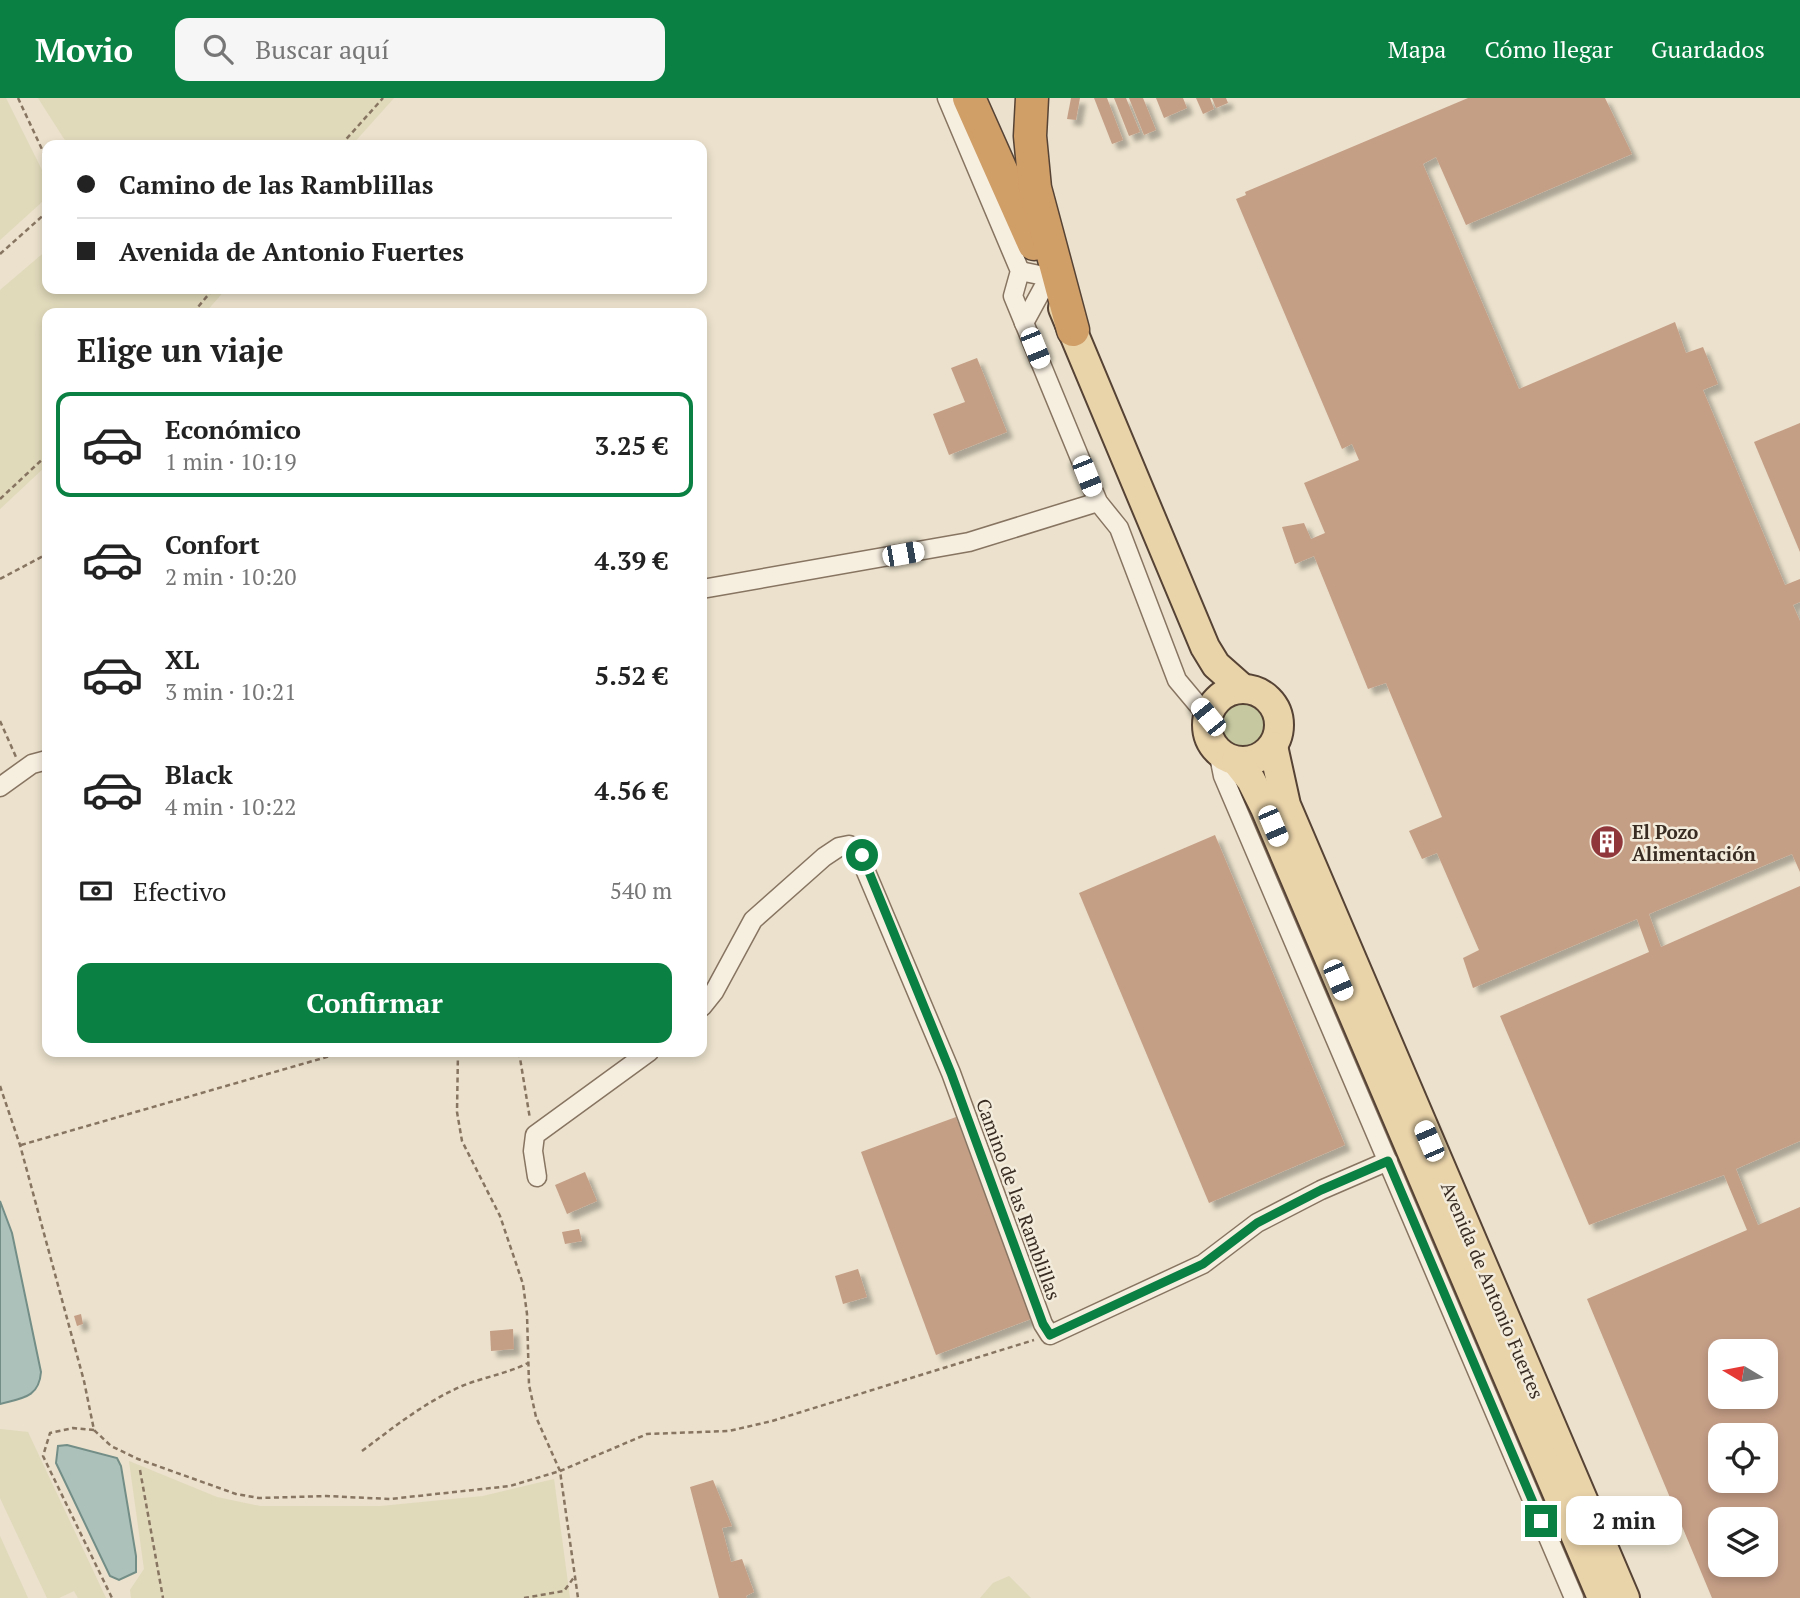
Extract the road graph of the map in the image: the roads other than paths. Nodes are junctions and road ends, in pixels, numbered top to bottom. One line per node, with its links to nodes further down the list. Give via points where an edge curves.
1 (947, 98): 4 (street)
2 (972, 98): 4 (highway)
3 (1032, 98): 6 (highway, via 1035,188)
4 (1035, 274): 5 (street); 5 (street, via 1013,296); 6 (main road)
5 (1024, 323): 7 (street)
6 (1073, 330): 9 (main road)
7 (1098, 502): 8 (street, via 969,542); 11 (street, via 1119,528 1177,680)
8 (707, 588)
9 (1206, 648): 10 (main road, via 1216,665); 11 (main road)
10 (1242, 688): 11 (main road, via 1219,697); 12 (main road, via 1264,694 1278,713 1280,724)
11 (1210, 711): 13 (main road, via 1207,729)
12 (1273, 747): 13 (main road, via 1256,759); 22 (main road, Avenida de Antonio Fuertes, via 1286,805)
13 (1227, 756): 18 (street, via 1223,776); 21 (main road, Avenida de Antonio Fuertes, via 1251,780 1265,808)
14 (42, 762): 15 (street)
15 (0, 787)
16 (707, 1001): 18 (street, Camino de las Ramblillas, via 753,920 839,847 849,845 862,855 1050,1335 1203,1264 1257,1223)
17 (642, 1057): 19 (street, via 535,1135)
18 (1388, 1161): 20 (street)
19 (537, 1177)
20 (1574, 1598)
21 (1602, 1598)
22 (1625, 1598)

